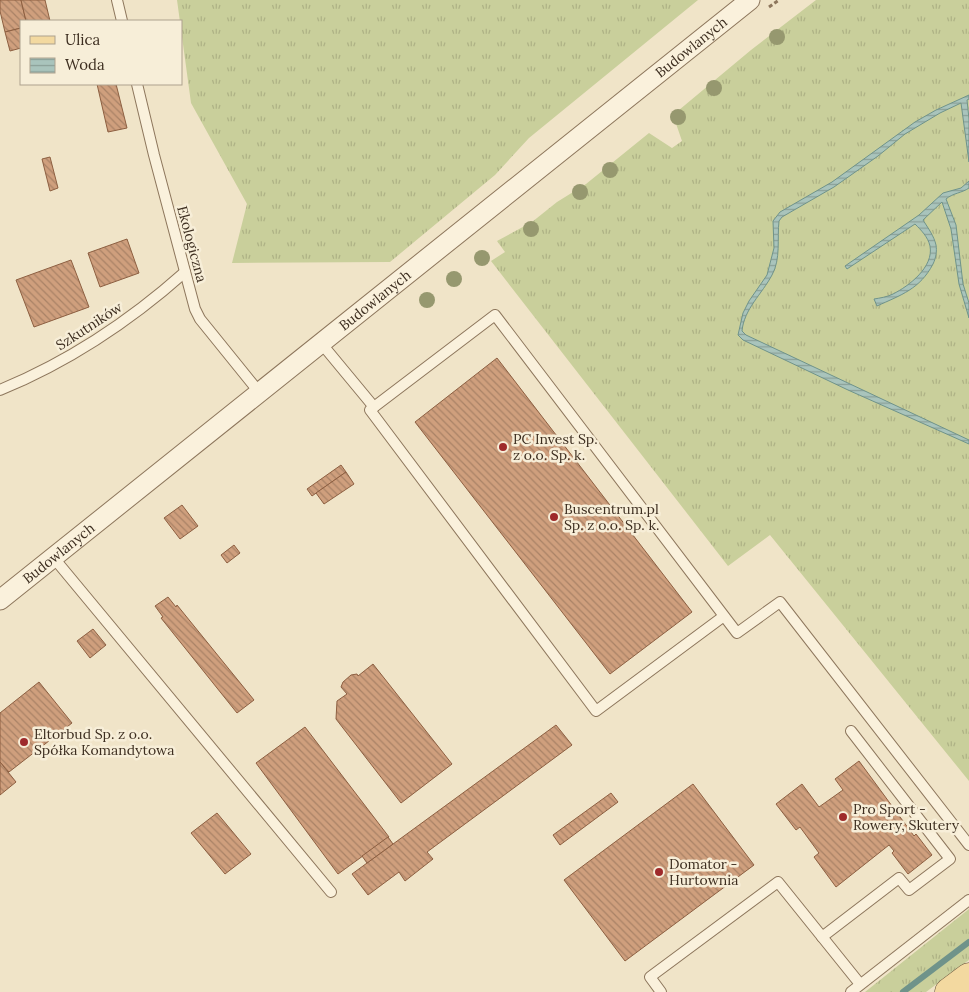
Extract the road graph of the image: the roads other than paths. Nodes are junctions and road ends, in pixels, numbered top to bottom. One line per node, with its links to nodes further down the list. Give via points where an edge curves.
1 (117, 0): 3 (lane)
2 (750, 0): 6 (street, Budowlanych)
3 (122, 20)
4 (137, 85): 5 (lane, Ekologiczna)
5 (185, 272): 7 (lane, Szkutników, via 138,311 78,351); 8 (lane, Ekologiczna, via 200,319)
6 (321, 343): 8 (street, Budowlanych); 9 (lane)
7 (0, 390)
8 (259, 392): 10 (street, Budowlanych)
9 (374, 407): 12 (lane, via 495,314); 12 (lane, via 370,410 596,711)
10 (53, 557): 11 (street, Budowlanych); 15 (lane)
11 (0, 600)
12 (724, 616): 14 (lane, via 737,633 780,602)
13 (852, 731): 17 (lane, via 950,859 909,890 899,878)
14 (969, 845)
15 (331, 892)
16 (969, 900): 19 (lane)
17 (822, 937): 19 (lane); 20 (lane, via 778,882 650,977)
18 (969, 977): 22 (main road)
19 (860, 984): 21 (lane)
20 (661, 992)
21 (851, 992)
22 (949, 992)

